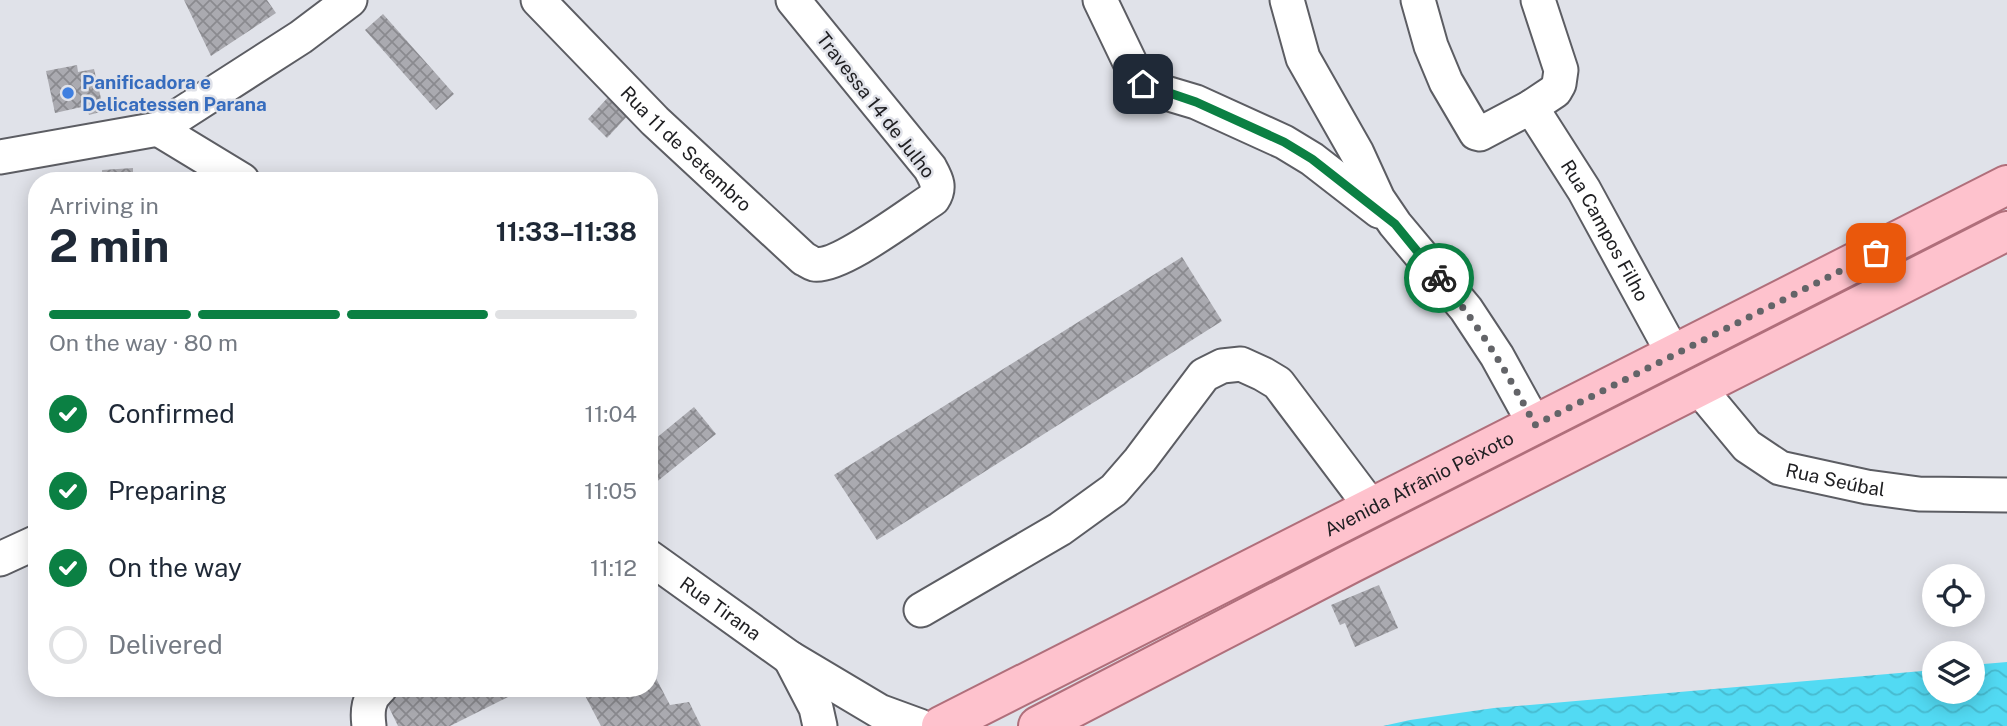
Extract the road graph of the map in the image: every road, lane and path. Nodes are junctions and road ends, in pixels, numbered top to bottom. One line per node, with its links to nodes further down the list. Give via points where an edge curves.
1 (350, 0): 9 (street, via 301,37)
2 (538, 0): 15 (street, Rua 11 de Setembro, via 655,121 804,259 815,264)
3 (793, 0): 15 (street, Travessa 14 de Julho, via 937,181 933,199)
4 (1100, 0): 13 (street, via 1143,84 1196,102 1284,142 1339,178)
5 (1287, 0): 13 (street, via 1303,58)
6 (1418, 0): 8 (street, via 1446,82 1476,133 1485,134)
7 (1538, 0): 8 (street, via 1561,70 1561,78)
8 (1543, 99): 16 (street, Rua Campos Filho, via 1584,190)
9 (158, 128): 10 (street); 11 (street)
10 (4, 160)
11 (229, 172)
12 (2007, 186): 16 (main road, Avenida Afrânio Peixoto)
13 (1395, 224): 18 (street, via 1466,309)
14 (2007, 231): 17 (main road, Avenida Afrânio Peixoto)
15 (849, 254)
16 (1674, 355): 18 (main road, Avenida Afrânio Peixoto)
17 (1698, 387): 19 (street, Rua Seúbal, via 1747,446 1780,468 1919,494); 31 (main road, Avenida Afrânio Peixoto)
18 (1535, 425): 20 (main road, Avenida Afrânio Peixoto)
19 (2007, 495)
20 (1372, 508): 24 (street, via 1278,383 1241,364 1222,366 1204,375 1114,490 1060,529); 30 (main road, Avenida Afrânio Peixoto)
21 (28, 546): 22 (street)
22 (0, 559)
23 (658, 563): 25 (street, Rua Tirana)
24 (921, 610)
25 (790, 658): 28 (street, Rua Tirana, via 816,708); 29 (street, Rua Tirana, via 879,710)
26 (373, 697): 27 (street, via 366,711)
27 (369, 726)
28 (820, 726)
29 (920, 726)
30 (941, 726)
31 (1038, 726)

